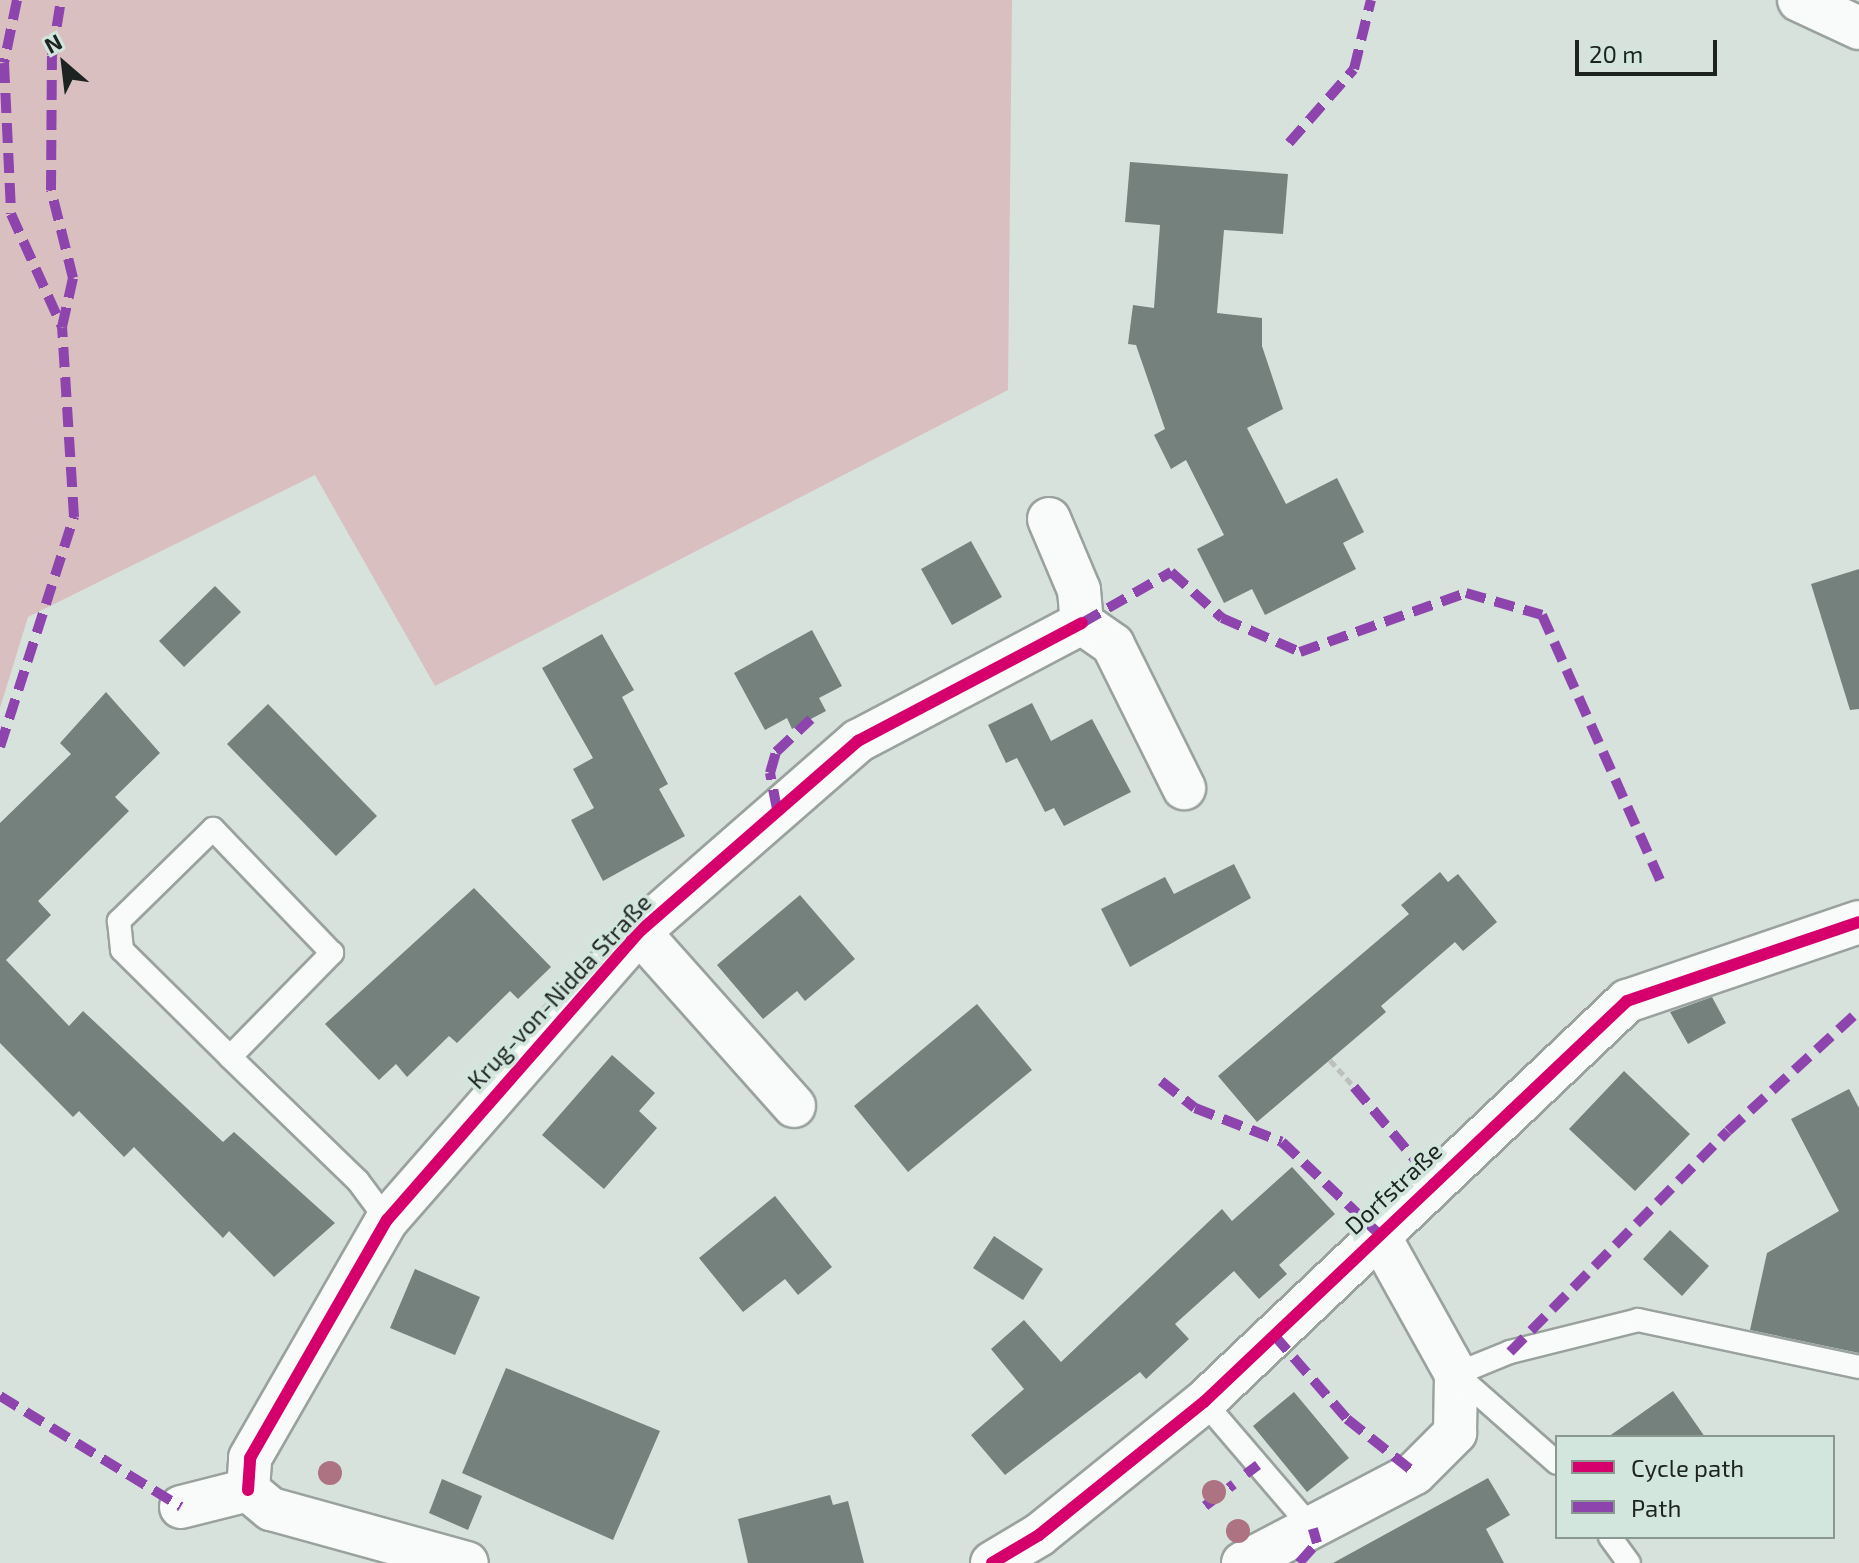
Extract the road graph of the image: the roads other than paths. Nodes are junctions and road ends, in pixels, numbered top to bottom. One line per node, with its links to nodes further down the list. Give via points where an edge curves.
1 (1799, 0): 2 (street)
2 (1859, 28)
3 (1049, 519): 4 (street, via 1079,590)
4 (1082, 623): 5 (street, via 1113,645); 7 (street, Krug-von-Nidda Straße, via 858,741)
5 (1184, 788)
6 (1859, 922): 11 (street, Dorfstraße, via 1627,1001)
7 (639, 932): 9 (street, Krug-von-Nidda Straße); 10 (street, Krug-von-Nidda Straße)
8 (230, 1057): 8 (lane, via 122,950 119,921 213,829 332,953); 10 (lane, via 358,1181)
9 (794, 1106)
10 (387, 1220): 16 (street, Krug-von-Nidda Straße, via 250,1458)
11 (1377, 1232): 13 (street, Dorfstraße); 14 (street, Dorfstraße)
12 (1859, 1367): 13 (lane, via 1638,1320 1510,1352)
13 (1456, 1374): 15 (lane); 18 (street, via 1455,1433 1415,1473)
14 (1204, 1402): 18 (lane); 20 (street, Dorfstraße)
15 (1555, 1461)
16 (248, 1490): 17 (street); 21 (street, via 271,1509)
17 (181, 1507)
18 (1313, 1529): 22 (street)
19 (1611, 1539): 23 (lane)
20 (997, 1562)
21 (467, 1563)
22 (1243, 1563)
23 (1629, 1563)

